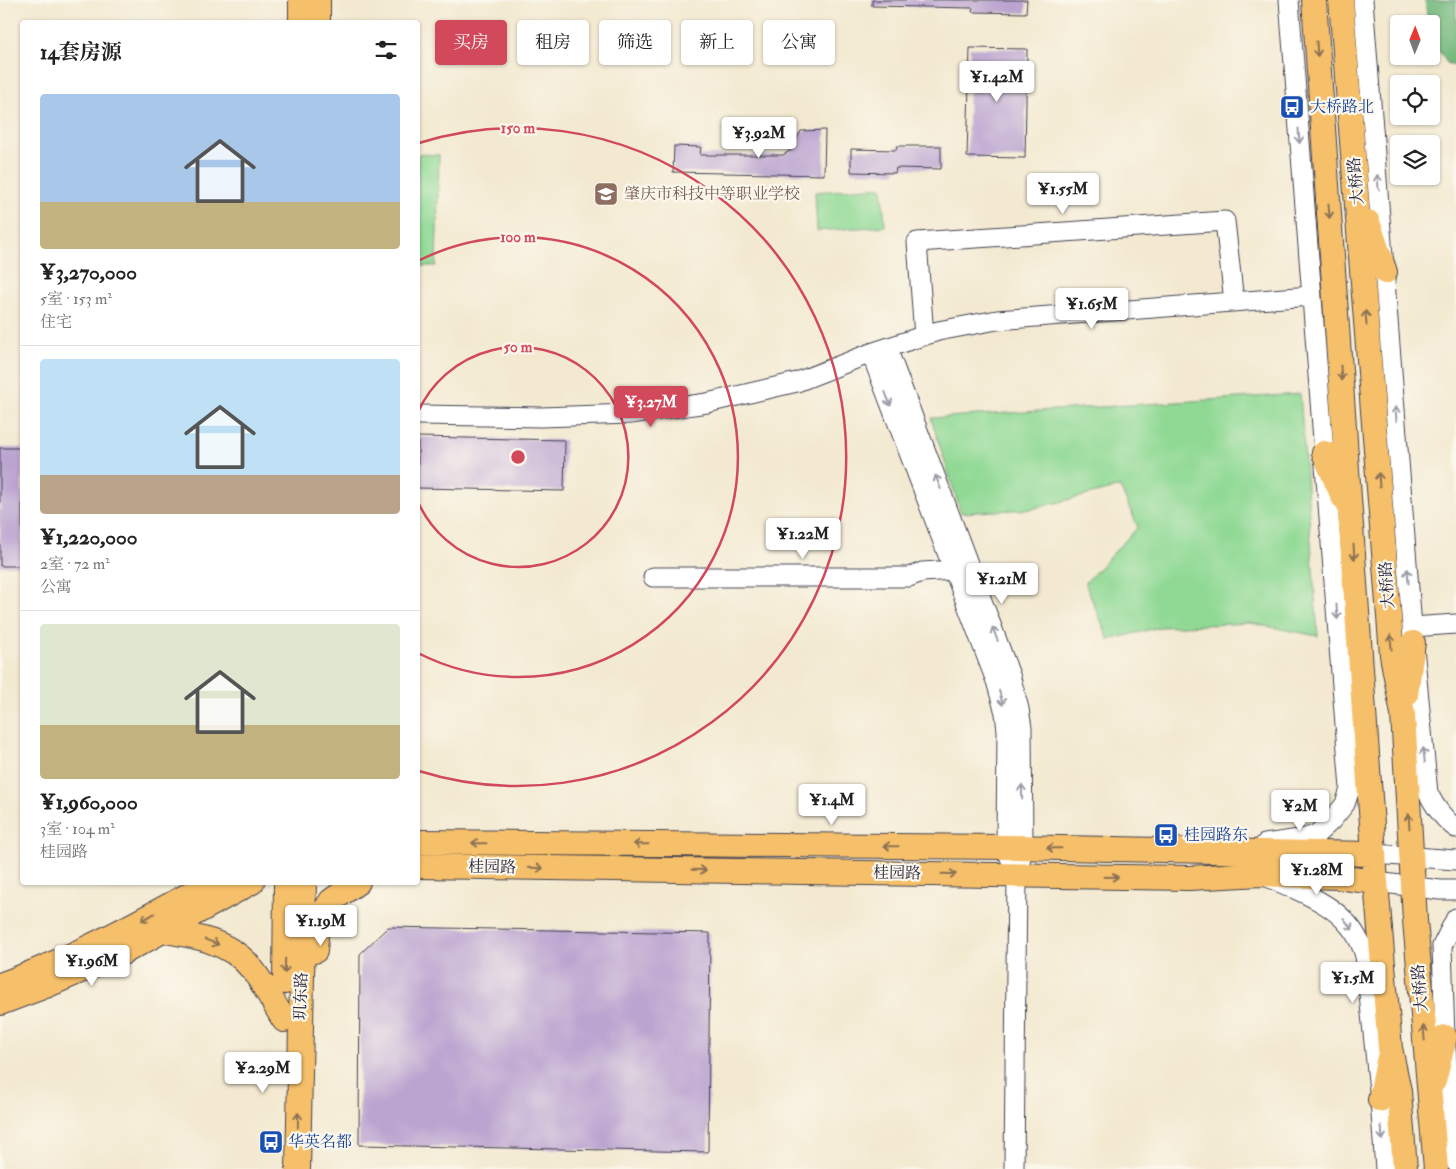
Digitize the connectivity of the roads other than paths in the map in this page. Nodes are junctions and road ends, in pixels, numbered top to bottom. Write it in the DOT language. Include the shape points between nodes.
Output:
graph roads {
  1 [pos="301,0"];
  2 [pos="318,0"];
  3 [pos="1289,0"];
  4 [pos="1341,0"];
  5 [pos="1363,0"];
  6 [pos="1313,7"];
  7 [pos="301,20"];
  8 [pos="318,20"];
  9 [pos="1356,187"];
  10 [pos="1385,272"];
  11 [pos="1311,296"];
  12 [pos="1234,302"];
  13 [pos="924,336"];
  14 [pos="879,350"];
  15 [pos="420,415"];
  16 [pos="1324,453"];
  17 [pos="1351,515"];
  18 [pos="954,570"];
  19 [pos="653,577"];
  20 [pos="1456,624"];
  21 [pos="1413,635"];
  22 [pos="1403,714"];
  23 [pos="1456,828"];
  24 [pos="425,840"];
  25 [pos="1015,848"];
  26 [pos="1225,850"];
  27 [pos="1374,854"];
  28 [pos="1411,856"];
  29 [pos="1456,860"];
  30 [pos="420,866"];
  31 [pos="1261,874"];
  32 [pos="1017,875"];
  33 [pos="1376,882"];
  34 [pos="247,885"];
  35 [pos="286,885"];
  36 [pos="304,885"];
  37 [pos="354,885"];
  38 [pos="1413,887"];
  39 [pos="197,888"];
  40 [pos="1456,890"];
  41 [pos="1456,918"];
  42 [pos="165,931"];
  43 [pos="0,985"];
  44 [pos="0,1003"];
  45 [pos="292,1015"];
  46 [pos="1446,1037"];
  47 [pos="1390,1048"];
  48 [pos="1430,1097"];
  49 [pos="1380,1100"];
  50 [pos="1456,1163"];
  51 [pos="281,1169"];
  52 [pos="298,1169"];
  53 [pos="1014,1169"];
  54 [pos="1385,1169"];
  55 [pos="1405,1169"];
  56 [pos="1436,1169"];
  1 -- 7 [label="main road"];
  2 -- 8 [label="main road"];
  3 -- 11 [label="street, one-way"];
  4 -- 9 [label="main road, 大桥路"];
  10 -- 5 [label="street, one-way"];
  6 -- 17 [label="main road, 大桥路, one-way"];
  9 -- 10 [label="main road"];
  22 -- 9 [label="main road, 大桥路, one-way" via="1392,655"];
  21 -- 10 [label="street, one-way"];
  11 -- 12 [label="street"];
  11 -- 16 [label="street"];
  12 -- 13 [label="street" via="998,320"];
  12 -- 13 [label="street" via="1225,221 917,242"];
  13 -- 14 [label="street"];
  14 -- 15 [label="street" via="797,382 707,403 630,414 541,417"];
  14 -- 18 [label="street, one-way"];
  25 -- 14 [label="street, one-way" via="1022,728 1015,690"];
  16 -- 17 [label="main road"];
  16 -- 26 [label="street, one-way" via="1350,789 1345,804 1317,834"];
  17 -- 27 [label="main road, 大桥路, one-way"];
  18 -- 19 [label="street" via="922,572 909,577"];
  18 -- 25 [label="street, one-way" via="1005,713"];
  20 -- 21 [label="street"];
  21 -- 22 [label="main road"];
  23 -- 21 [label="street, one-way" via="1435,807 1428,793"];
  28 -- 22 [label="main road, 大桥路, one-way"];
  25 -- 24 [label="main road, 桂园路, one-way"];
  26 -- 25 [label="main road, 桂园路, one-way"];
  25 -- 32 [label="street"];
  26 -- 27 [label="main road, 桂园路"];
  27 -- 28 [label="street"];
  27 -- 33 [label="main road, 大桥路"];
  28 -- 29 [label="street"];
  28 -- 38 [label="main road, 大桥路"];
  30 -- 32 [label="main road, 桂园路, one-way"];
  32 -- 31 [label="main road, 桂园路, one-way" via="1189,878"];
  31 -- 33 [label="main road, 桂园路"];
  31 -- 49 [label="street, one-way" via="1322,902 1344,918 1361,942 1366,956"];
  32 -- 53 [label="street"];
  33 -- 38 [label="street"];
  33 -- 47 [label="main road, 大桥路"];
  34 -- 42 [label="main road"];
  35 -- 45 [label="main road, 玑东路, one-way"];
  36 -- 45 [label="main road, 玑东路"];
  37 -- 45 [label="main road" via="331,901 317,923 311,976"];
  38 -- 40 [label="street"];
  48 -- 38 [label="main road, 大桥路, one-way"];
  39 -- 43 [label="main road, one-way" via="116,935"];
  41 -- 46 [label="street" via="1442,946"];
  42 -- 44 [label="main road" via="122,953"];
  42 -- 45 [label="main road, one-way" via="214,941 233,952 251,967"];
  45 -- 51 [label="main road, 玑东路"];
  52 -- 45 [label="main road, 玑东路, one-way"];
  46 -- 48 [label="main road"];
  46 -- 50 [label="street"];
  47 -- 49 [label="main road"];
  47 -- 55 [label="main road, 大桥路" via="1399,1090"];
  48 -- 56 [label="main road, 大桥路"];
  49 -- 54 [label="street, one-way"];
}
